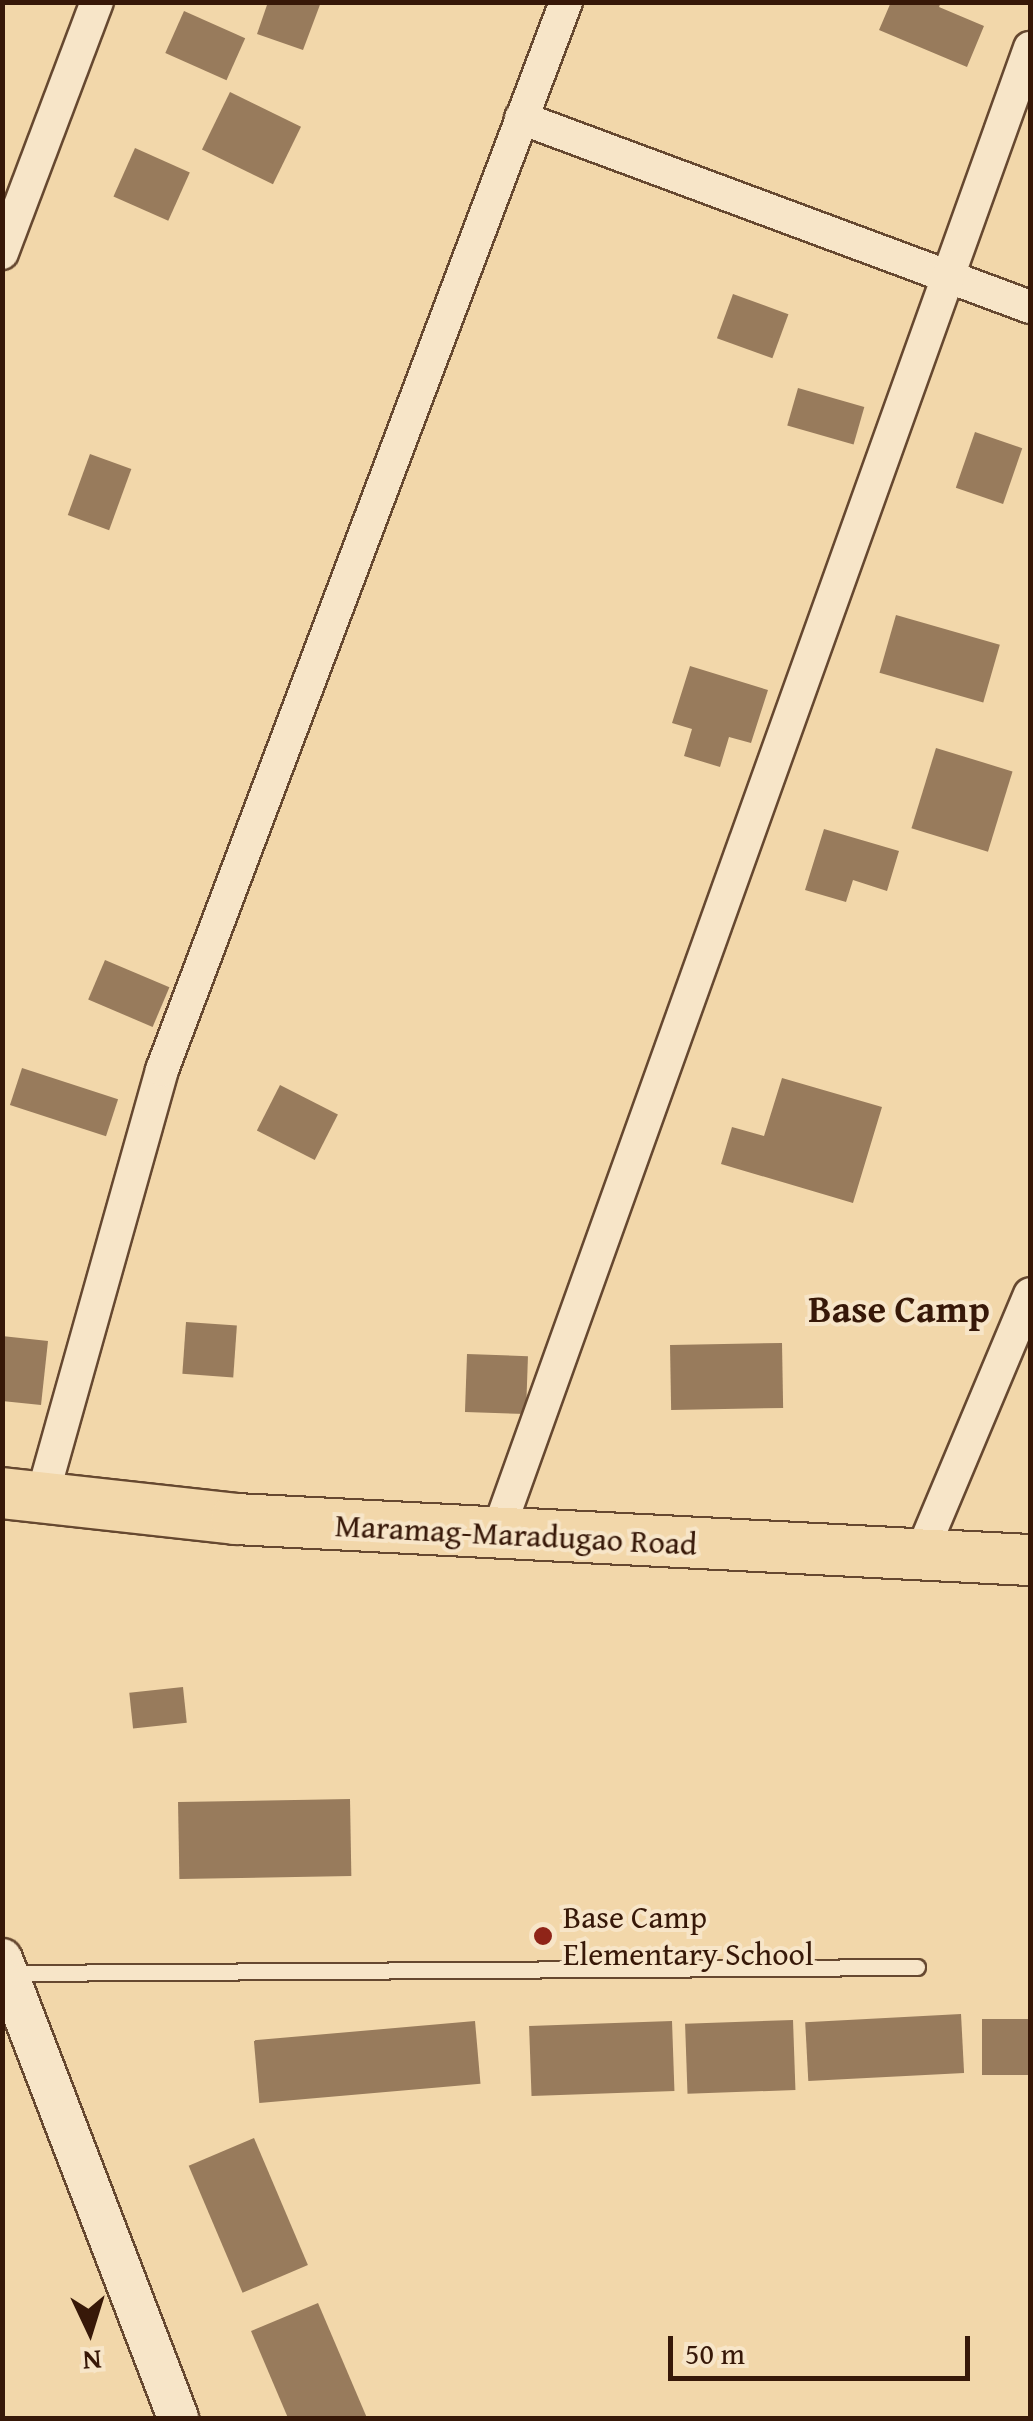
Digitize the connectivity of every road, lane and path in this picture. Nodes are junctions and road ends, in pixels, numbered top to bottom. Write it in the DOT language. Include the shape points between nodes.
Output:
graph roads {
  1 [pos="97,2"];
  2 [pos="566,2"];
  3 [pos="1030,48"];
  4 [pos="521,118"];
  5 [pos="2,252"];
  6 [pos="945,276"];
  7 [pos="1030,307"];
  8 [pos="1030,1294"];
  9 [pos="22,1495"];
  10 [pos="498,1534"];
  11 [pos="920,1556"];
  12 [pos="1030,1560"];
  13 [pos="5,1966"];
  14 [pos="917,1967"];
  15 [pos="178,2418"];
  1 -- 5 [label="street"];
  2 -- 4 [label="street"];
  3 -- 6 [label="street"];
  4 -- 6 [label="street"];
  4 -- 9 [label="street" via="162,1070"];
  6 -- 7 [label="street"];
  6 -- 10 [label="street"];
  8 -- 11 [label="street"];
  9 -- 10 [label="main road, Maramag-Maradugao Road" via="236,1519"];
  10 -- 11 [label="main road, Maramag-Maradugao Road"];
  11 -- 12 [label="main road, Maramag-Maradugao Road"];
  13 -- 14 [label="lane"];
  13 -- 15 [label="street"];
}
